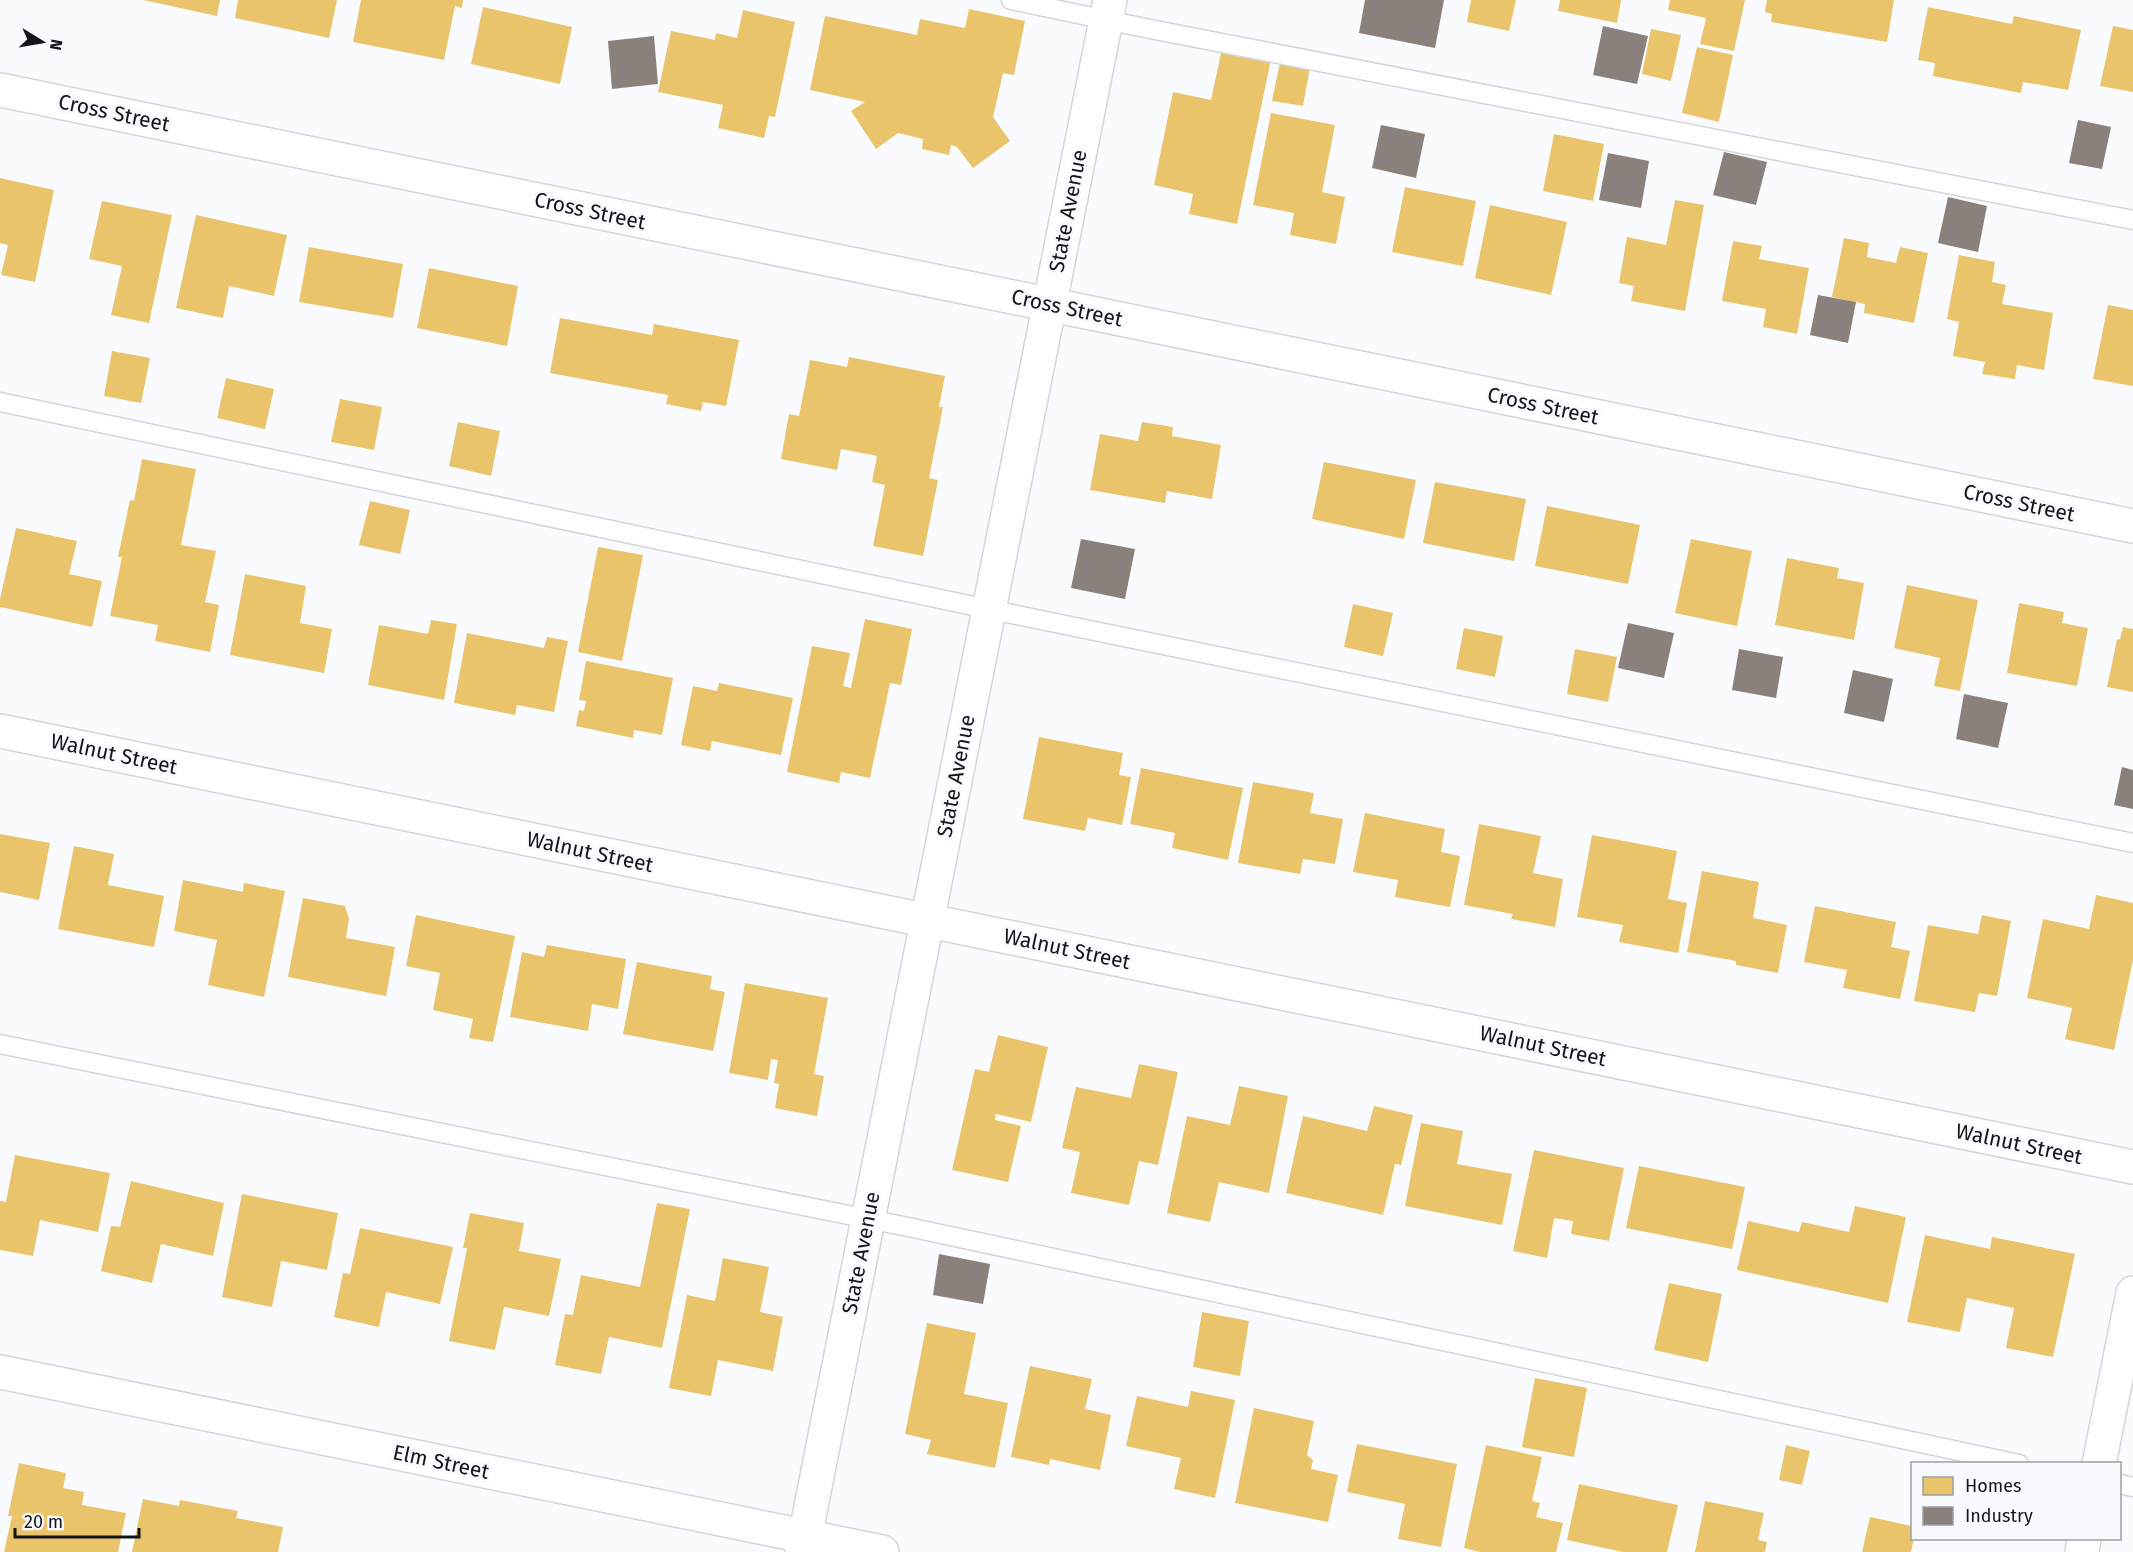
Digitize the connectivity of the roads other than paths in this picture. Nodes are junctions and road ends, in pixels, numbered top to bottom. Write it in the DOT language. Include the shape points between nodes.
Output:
graph roads {
  1 [pos="1011,0"];
  2 [pos="1108,10"];
  3 [pos="0,90"];
  4 [pos="2133,220"];
  5 [pos="1050,305"];
  6 [pos="0,402"];
  7 [pos="2133,526"];
  8 [pos="989,609"];
  9 [pos="0,731"];
  10 [pos="2133,843"];
  11 [pos="927,920"];
  12 [pos="0,1044"];
  13 [pos="2133,1167"];
  14 [pos="868,1219"];
  15 [pos="2133,1293"];
  16 [pos="0,1372"];
  17 [pos="2010,1462"];
  18 [pos="2099,1462"];
  19 [pos="803,1544"];
  20 [pos="882,1552"];
  1 -- 2 [label="lane"];
  2 -- 4 [label="lane"];
  2 -- 5 [label="street, State Avenue"];
  3 -- 5 [label="street, Cross Street"];
  5 -- 7 [label="street, Cross Street"];
  5 -- 8 [label="street, State Avenue"];
  6 -- 8 [label="lane"];
  8 -- 10 [label="lane"];
  8 -- 11 [label="street, State Avenue"];
  9 -- 11 [label="street, Walnut Street"];
  11 -- 13 [label="street, Walnut Street"];
  11 -- 14 [label="street, State Avenue"];
  12 -- 14 [label="lane"];
  14 -- 17 [label="lane"];
  14 -- 19 [label="street, State Avenue"];
  15 -- 18 [label="street"];
  16 -- 19 [label="street, Elm Street"];
  19 -- 20 [label="street, Elm Street"];
}
